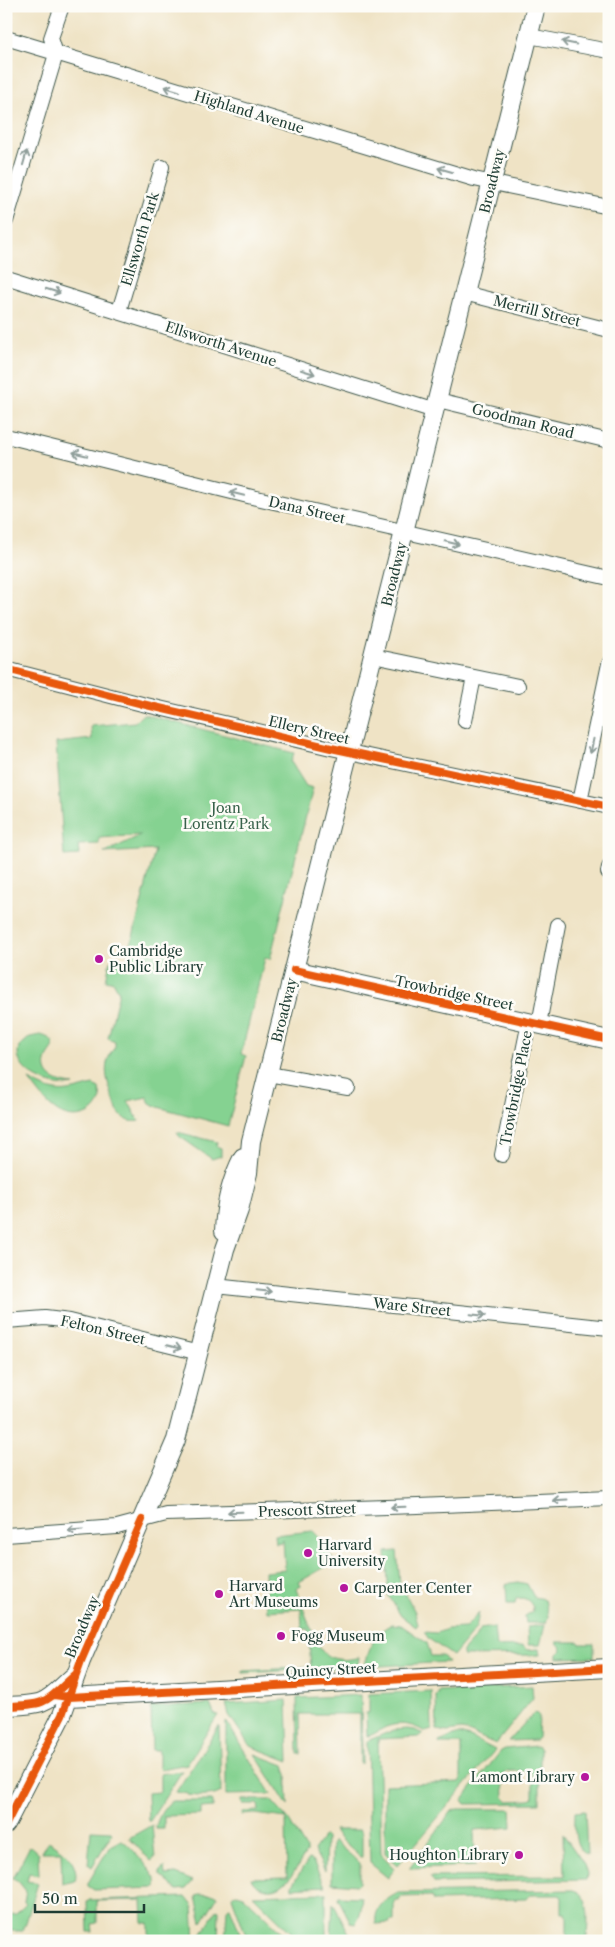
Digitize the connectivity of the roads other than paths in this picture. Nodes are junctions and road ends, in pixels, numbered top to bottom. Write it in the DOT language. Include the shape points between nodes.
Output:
graph roads {
  1 [pos="62,6"];
  2 [pos="536,6"];
  3 [pos="529,36"];
  4 [pos="6,38"];
  5 [pos="609,51"];
  6 [pos="56,54"];
  7 [pos="162,167"];
  8 [pos="492,183"];
  9 [pos="609,207"];
  10 [pos="6,221"];
  11 [pos="6,277"];
  12 [pos="464,293"];
  13 [pos="119,312"];
  14 [pos="609,330"];
  15 [pos="436,405"];
  16 [pos="6,436"];
  17 [pos="609,441"];
  18 [pos="404,532"];
  19 [pos="608,574"];
  20 [pos="373,656"];
  21 [pos="609,664"];
  22 [pos="6,669"];
  23 [pos="474,677"];
  24 [pos="518,686"];
  25 [pos="466,722"];
  26 [pos="349,752"];
  27 [pos="580,801"];
  28 [pos="609,807"];
  29 [pos="558,924"];
  30 [pos="294,970"];
  31 [pos="534,1023"];
  32 [pos="609,1040"];
  33 [pos="268,1074"];
  34 [pos="348,1088"];
  35 [pos="502,1155"];
  36 [pos="215,1286"];
  37 [pos="6,1321"];
  38 [pos="609,1328"];
  39 [pos="199,1353"];
  40 [pos="609,1498"];
  41 [pos="142,1520"];
  42 [pos="6,1535"];
  43 [pos="609,1668"];
  44 [pos="76,1674"];
  45 [pos="69,1697"];
  46 [pos="6,1706"];
  47 [pos="6,1824"];
  1 -- 6 [label="street" via="51,38"];
  2 -- 3 [label="main road, Broadway"];
  5 -- 3 [label="street, one-way"];
  3 -- 8 [label="main road, Broadway"];
  4 -- 6 [label="street, Highland Avenue"];
  8 -- 6 [label="street, Highland Avenue, one-way"];
  10 -- 6 [label="street, one-way"];
  7 -- 13 [label="street, Ellsworth Park"];
  8 -- 9 [label="street, Highland Avenue"];
  8 -- 12 [label="main road, Broadway"];
  11 -- 13 [label="street, Ellsworth Avenue, one-way"];
  12 -- 14 [label="street, Merrill Street"];
  12 -- 15 [label="main road, Broadway"];
  13 -- 15 [label="street, Ellsworth Avenue, one-way"];
  15 -- 17 [label="street, Goodman Road"];
  15 -- 18 [label="main road, Broadway"];
  18 -- 16 [label="street, Dana Street, one-way"];
  18 -- 19 [label="street, Dana Street, one-way"];
  18 -- 20 [label="main road, Broadway"];
  20 -- 23 [label="street"];
  20 -- 26 [label="main road, Broadway"];
  21 -- 27 [label="street, one-way"];
  22 -- 26 [label="street, Ellery Street"];
  23 -- 24 [label="street"];
  23 -- 25 [label="street"];
  26 -- 27 [label="street, Ellery Street"];
  26 -- 30 [label="main road, Broadway"];
  27 -- 28 [label="street, Ellery Street"];
  29 -- 31 [label="street, Trowbridge Place"];
  30 -- 31 [label="main road, Trowbridge Street"];
  30 -- 33 [label="main road, Broadway"];
  31 -- 32 [label="main road, Trowbridge Street"];
  31 -- 35 [label="street, Trowbridge Place"];
  33 -- 34 [label="street"];
  33 -- 36 [label="main road, Broadway" via="251,1141 230,1192 225,1218 225,1249"];
  36 -- 38 [label="street, Ware Street, one-way"];
  36 -- 39 [label="main road, Broadway"];
  37 -- 39 [label="street, Felton Street, one-way" via="70,1320"];
  39 -- 41 [label="main road, Broadway" via="176,1440"];
  40 -- 41 [label="street, Prescott Street, one-way" via="166,1514"];
  41 -- 42 [label="street, Prescott Street, one-way" via="117,1527"];
  41 -- 44 [label="main road, Broadway"];
  43 -- 45 [label="main road, Quincy Street"];
  44 -- 45 [label="main road, Broadway"];
  44 -- 46 [label="main road" via="43,1703"];
  45 -- 47 [label="main road, Broadway"];
}
